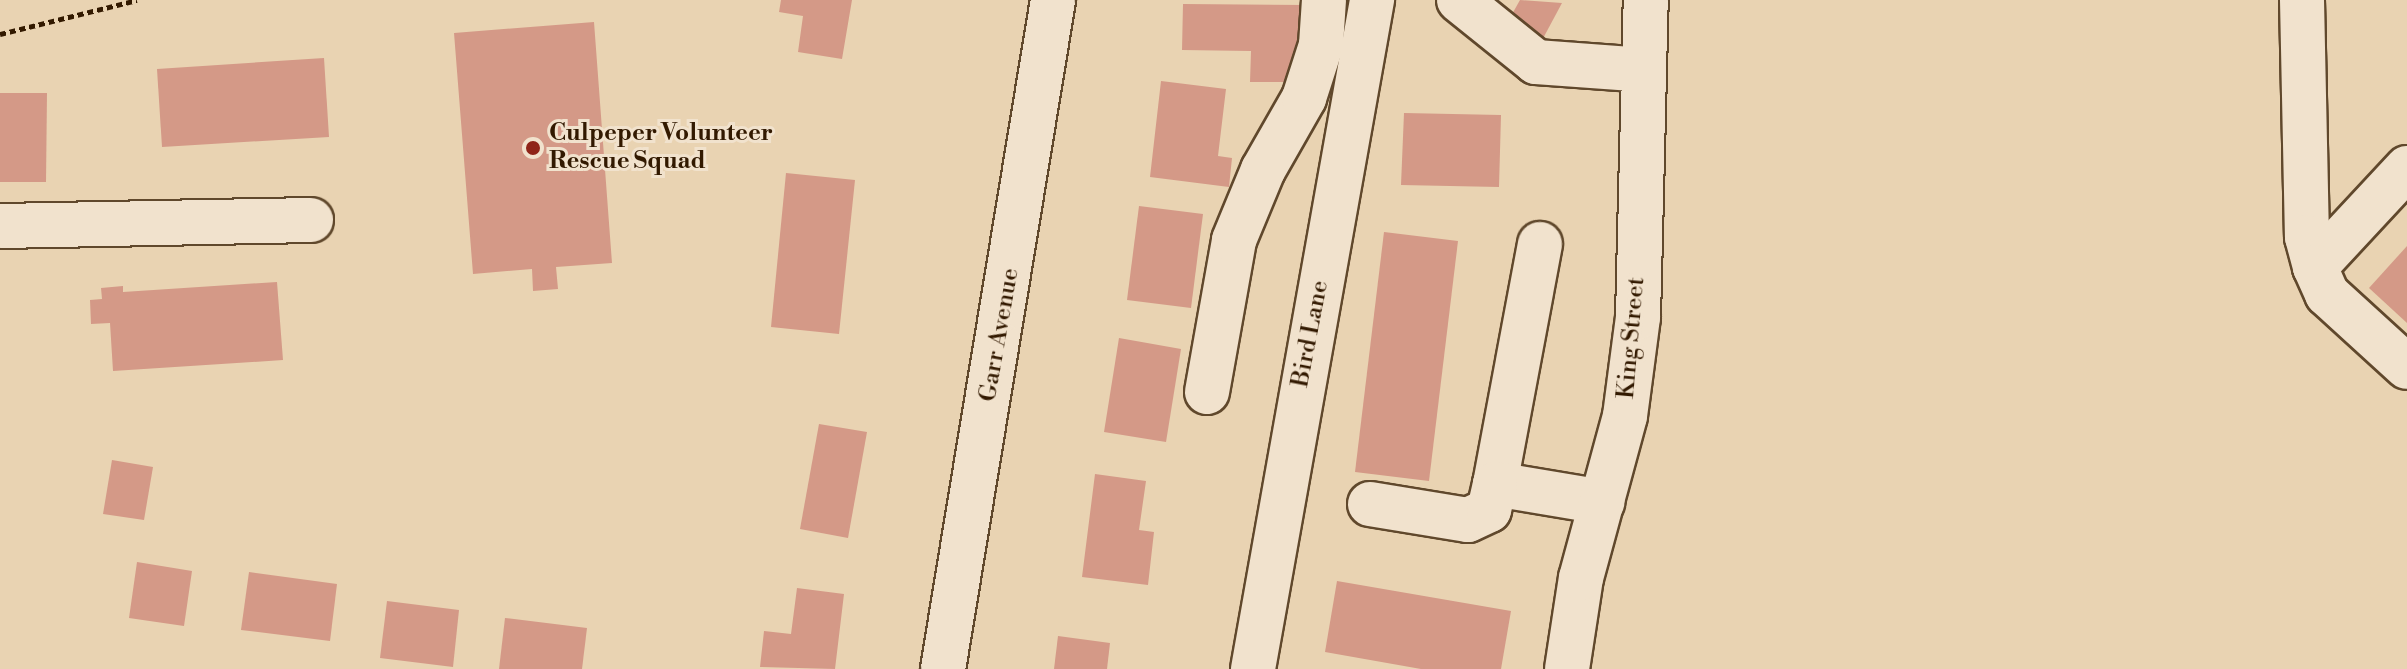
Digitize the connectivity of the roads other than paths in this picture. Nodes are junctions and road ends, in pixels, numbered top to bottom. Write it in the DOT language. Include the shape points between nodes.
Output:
graph roads {
  1 [pos="1053,0"];
  2 [pos="1324,0"];
  3 [pos="1372,0"];
  4 [pos="1459,0"];
  5 [pos="1646,0"];
  6 [pos="2302,0"];
  7 [pos="1644,70"];
  8 [pos="2407,168"];
  9 [pos="311,220"];
  10 [pos="0,226"];
  11 [pos="1540,244"];
  12 [pos="2315,267"];
  13 [pos="2407,367"];
  14 [pos="1207,392"];
  15 [pos="1495,484"];
  16 [pos="1602,502"];
  17 [pos="1370,504"];
  18 [pos="943,669"];
  19 [pos="1253,669"];
  20 [pos="1567,669"];
  1 -- 18 [label="street, Garr Avenue"];
  2 -- 14 [label="street" via="1321,45 1304,98 1263,170 1234,240"];
  3 -- 19 [label="street, Bird Lane"];
  4 -- 7 [label="street" via="1536,62"];
  5 -- 7 [label="street, King Street"];
  6 -- 12 [label="street" via="2307,237"];
  7 -- 16 [label="street, King Street" via="1638,317 1625,416"];
  8 -- 12 [label="street"];
  9 -- 10 [label="street"];
  11 -- 15 [label="street"];
  12 -- 13 [label="street" via="2327,294"];
  15 -- 16 [label="street"];
  15 -- 17 [label="street" via="1489,510 1468,520"];
  16 -- 20 [label="street, King Street"];
}
